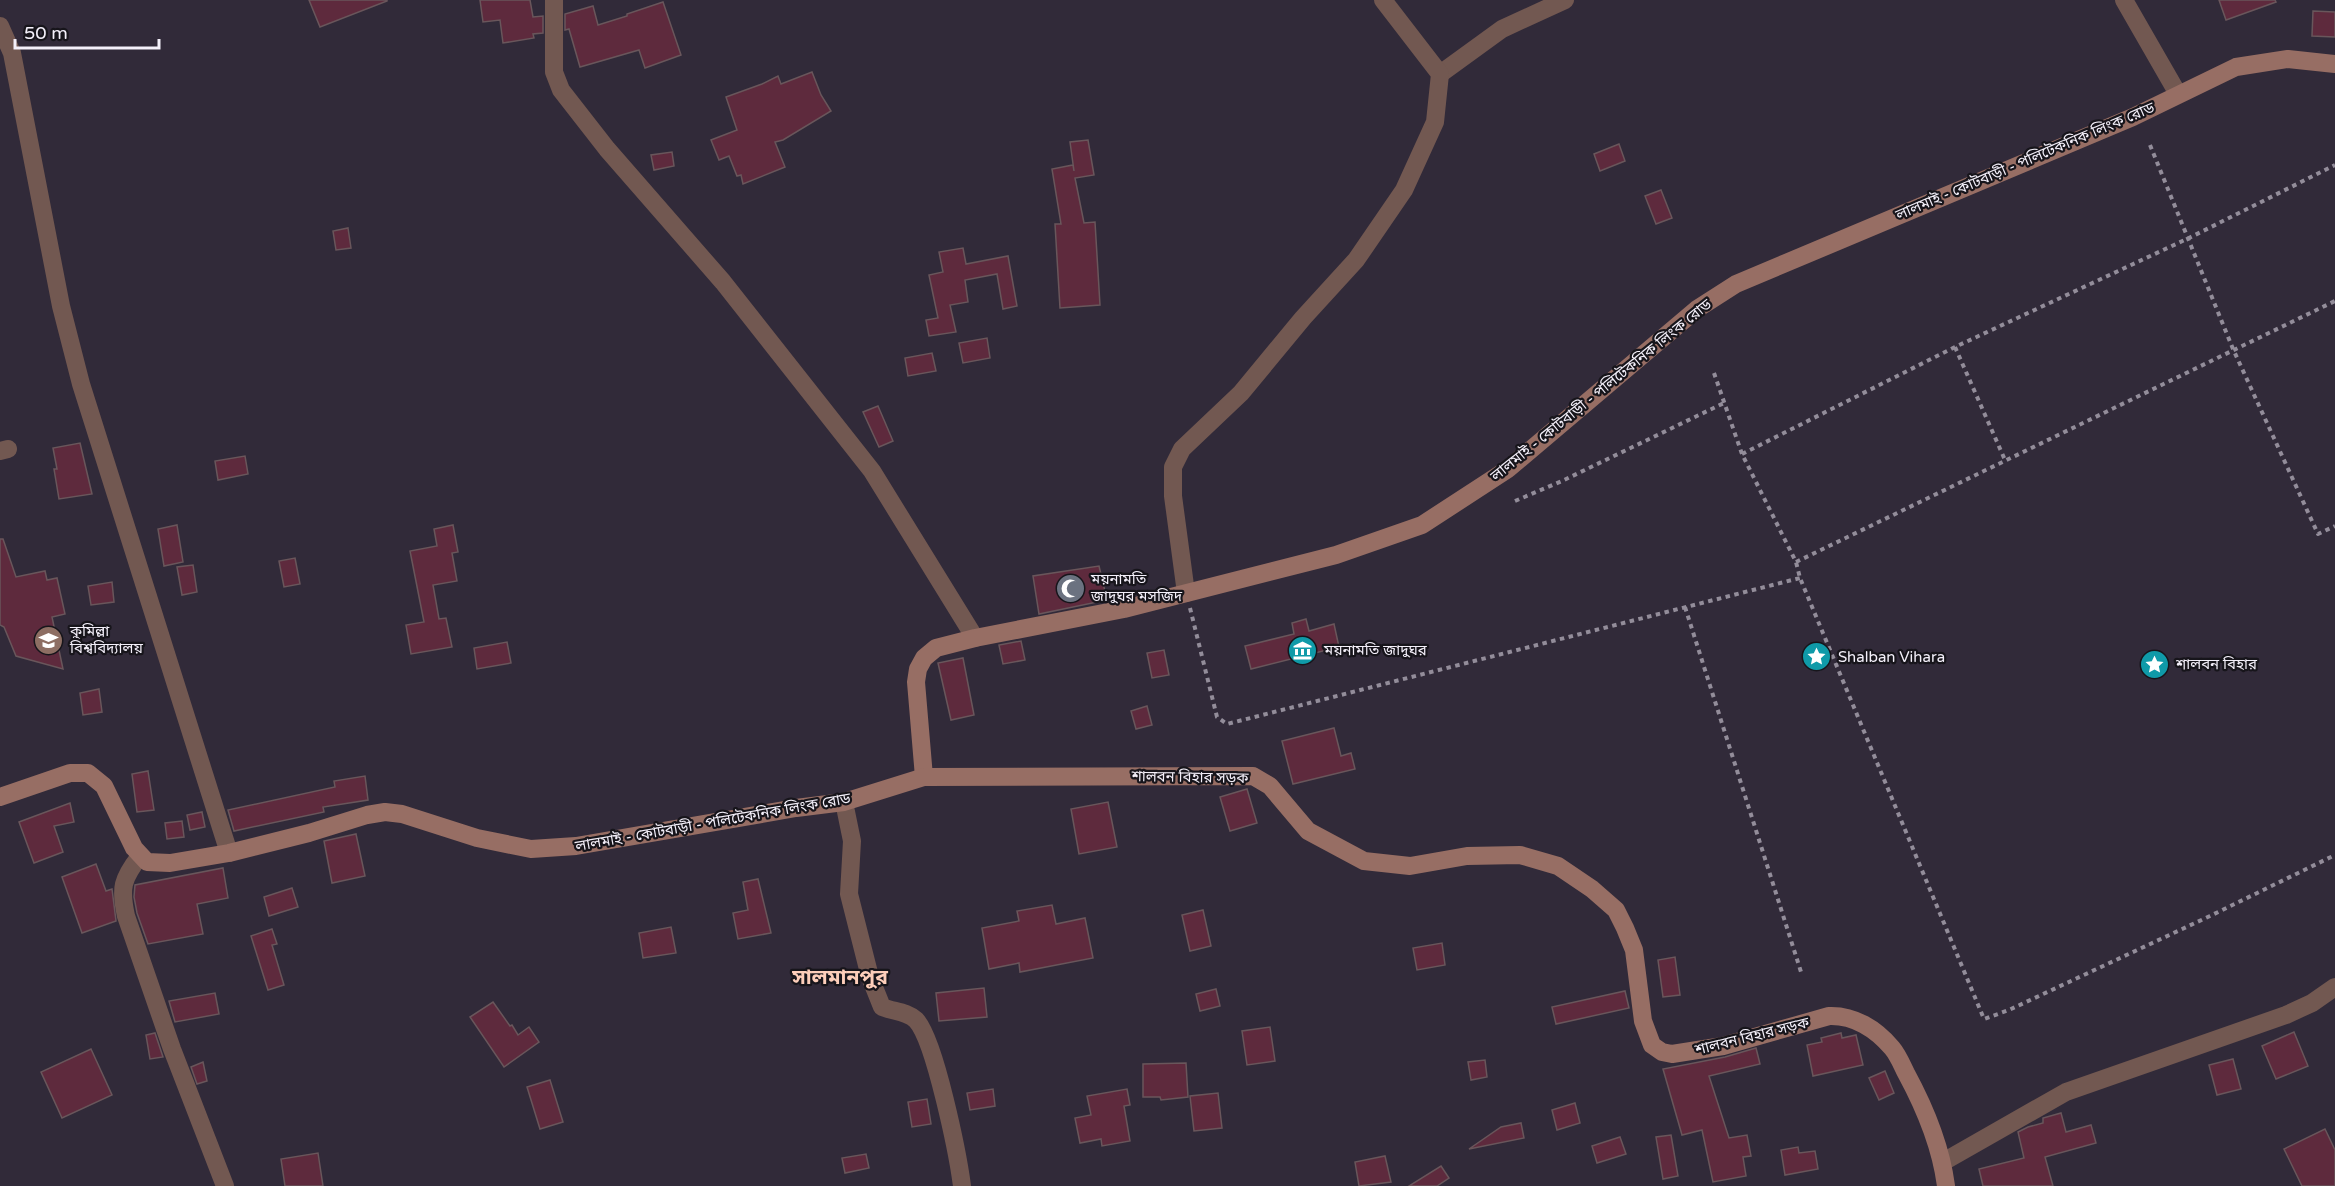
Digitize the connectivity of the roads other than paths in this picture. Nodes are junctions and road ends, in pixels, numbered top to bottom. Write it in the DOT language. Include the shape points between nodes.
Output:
graph roads {
  1 [pos="554,0"];
  2 [pos="1383,0"];
  3 [pos="1565,0"];
  4 [pos="2124,0"];
  5 [pos="0,26"];
  6 [pos="2335,64"];
  7 [pos="1440,74"];
  8 [pos="2178,94"];
  9 [pos="1186,593"];
  10 [pos="975,638"];
  11 [pos="924,777"];
  12 [pos="0,797"];
  13 [pos="844,802"];
  14 [pos="229,853"];
  15 [pos="140,856"];
  16 [pos="2335,987"];
  17 [pos="1943,1162"];
  18 [pos="225,1186"];
  19 [pos="962,1186"];
  20 [pos="1946,1186"];
  1 -- 10 [label="street" via="553,63 561,90 723,282 872,471"];
  2 -- 7 [label="street"];
  3 -- 7 [label="street" via="1502,29"];
  4 -- 8 [label="street"];
  5 -- 14 [label="street" via="12,53 61,306 81,384"];
  6 -- 8 [label="main road, লালমাই - কোটবাড়ী - পলিটেকনিক লিংক রোড" via="2288,59 2236,67"];
  7 -- 9 [label="street" via="1435,122 1404,190 1356,260 1241,393 1182,449 1173,467"];
  8 -- 9 [label="main road, লালমাই - কোটবাড়ী - পলিটেকনিক লিংক রোড" via="2133,117 1736,284 1698,309 1508,469 1422,525 1336,555"];
  9 -- 10 [label="main road, লালমাই - কোটবাড়ী - পলিটেকনিক লিংক রোড"];
  10 -- 11 [label="main road, লালমাই - কোটবাড়ী - পলিটেকনিক লিংক রোড" via="936,648 918,669"];
  11 -- 13 [label="main road, লালমাই - কোটবাড়ী - পলিটেকনিক লিংক রোড"];
  11 -- 17 [label="main road, শালবন বিহার সড়ক" via="1253,776 1270,786 1308,831 1364,861 1410,866 1467,856 1520,855 1558,867 1616,910 1634,950 1643,1021 1652,1045 1672,1054 1723,1046 1829,1016 1854,1019 1873,1029 1893,1049 1918,1095"];
  12 -- 15 [label="main road" via="70,772 88,773 104,786"];
  13 -- 14 [label="main road, লালমাই - কোটবাড়ী - পলিটেকনিক লিংক রোড" via="576,846 531,849 386,812"];
  13 -- 19 [label="street" via="852,841 849,894 870,977 882,1006 908,1013 918,1023 932,1057 958,1151"];
  14 -- 15 [label="main road, লালমাই - কোটবাড়ী - পলিটেকনিক লিংক রোড" via="170,863 147,862"];
  15 -- 18 [label="street" via="127,872 123,886 126,916"];
  16 -- 17 [label="street" via="2286,1015 2066,1092"];
  17 -- 20 [label="main road, শালবন বিহার সড়ক"];
}
